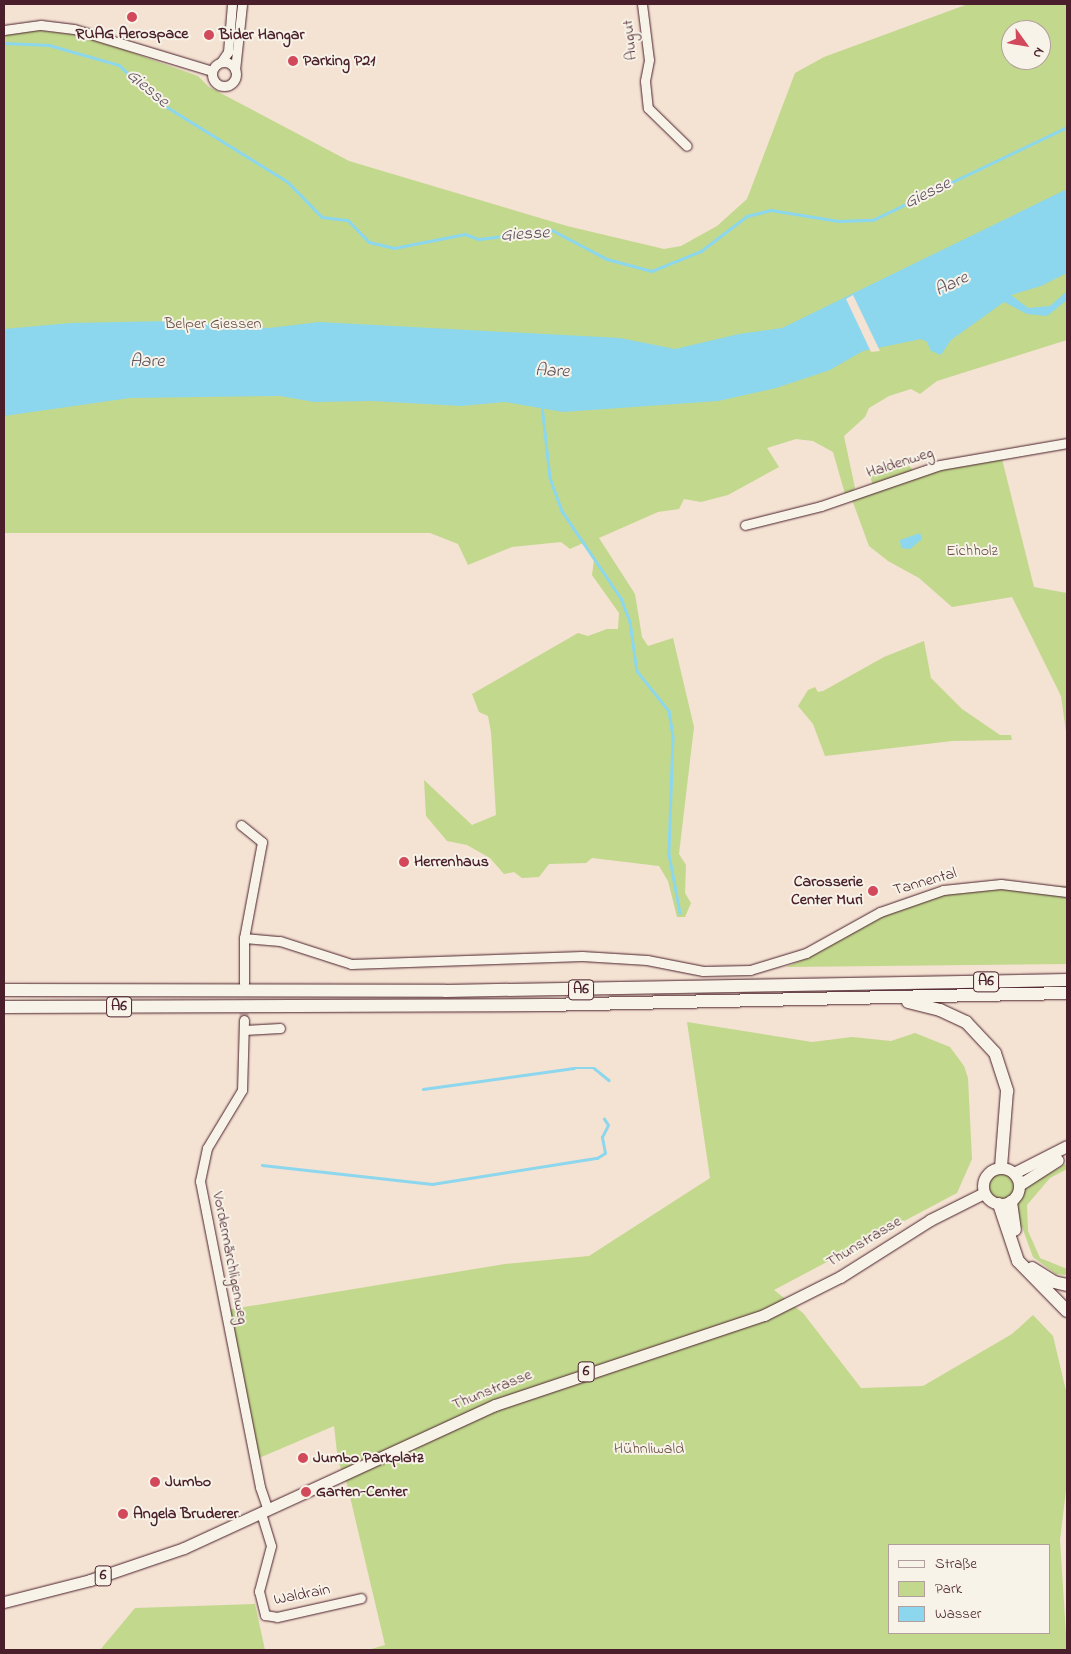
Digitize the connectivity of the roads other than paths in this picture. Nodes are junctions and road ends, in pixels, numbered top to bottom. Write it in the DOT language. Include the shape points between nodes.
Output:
graph roads {
  1 [pos="232,4"];
  2 [pos="242,4"];
  3 [pos="642,4"];
  4 [pos="4,30"];
  5 [pos="221,62"];
  6 [pos="235,70"];
  7 [pos="212,71"];
  8 [pos="688,146"];
  9 [pos="1067,443"];
  10 [pos="745,525"];
  11 [pos="241,825"];
  12 [pos="1067,892"];
  13 [pos="244,938"];
  14 [pos="1067,980"];
  15 [pos="244,983"];
  16 [pos="4,990"];
  17 [pos="1067,993"];
  18 [pos="893,998"];
  19 [pos="4,1007"];
  20 [pos="244,1020"];
  21 [pos="280,1028"];
  22 [pos="244,1030"];
  23 [pos="1067,1146"];
  24 [pos="1067,1155"];
  25 [pos="1000,1168"];
  26 [pos="1014,1173"];
  27 [pos="1019,1185"];
  28 [pos="984,1193"];
  29 [pos="1005,1203"];
  30 [pos="1067,1285"];
  31 [pos="1067,1311"];
  32 [pos="264,1511"];
  33 [pos="361,1598"];
  34 [pos="4,1602"];
  1 -- 5 [label="street" via="228,52"];
  2 -- 6 [label="street"];
  3 -- 8 [label="street, Augut" via="649,60 645,81 648,108"];
  4 -- 7 [label="street" via="41,26 74,29"];
  5 -- 6 [label="street" via="230,64"];
  5 -- 7 [label="street"];
  6 -- 7 [label="street" via="234,81 222,86 213,80"];
  9 -- 10 [label="street, Haldenweg" via="940,465 821,506"];
  11 -- 13 [label="street" via="262,842"];
  12 -- 13 [label="street, Tannental" via="1001,884 962,886 880,912 819,947 756,970 704,971 647,960 599,956 351,964 287,942"];
  13 -- 15 [label="street"];
  14 -- 16 [label="highway, A6" via="475,991"];
  17 -- 18 [label="highway, A6"];
  18 -- 19 [label="highway, A6" via="416,1006"];
  18 -- 25 [label="highway" via="954,1015 976,1030 995,1053 1007,1091"];
  20 -- 22 [label="street, Vordermärchligenweg"];
  21 -- 22 [label="street"];
  22 -- 32 [label="street, Vordermärchligenweg" via="242,1090 207,1148 200,1181"];
  23 -- 26 [label="main road"];
  24 -- 27 [label="main road"];
  25 -- 26 [label="main road"];
  25 -- 28 [label="main road" via="986,1176"];
  26 -- 27 [label="main road"];
  27 -- 29 [label="main road" via="1017,1194"];
  28 -- 29 [label="main road" via="990,1201"];
  28 -- 32 [label="main road, Thunstrasse / 6" via="930,1220 832,1281 764,1315 513,1398"];
  29 -- 30 [label="highway" via="1024,1257 1042,1276"];
  29 -- 31 [label="highway" via="1018,1261"];
  32 -- 33 [label="street, Waldrain" via="270,1546 259,1591 266,1615 278,1617"];
  32 -- 34 [label="main road, Thunstrasse / 6" via="147,1561 77,1584"];
}
